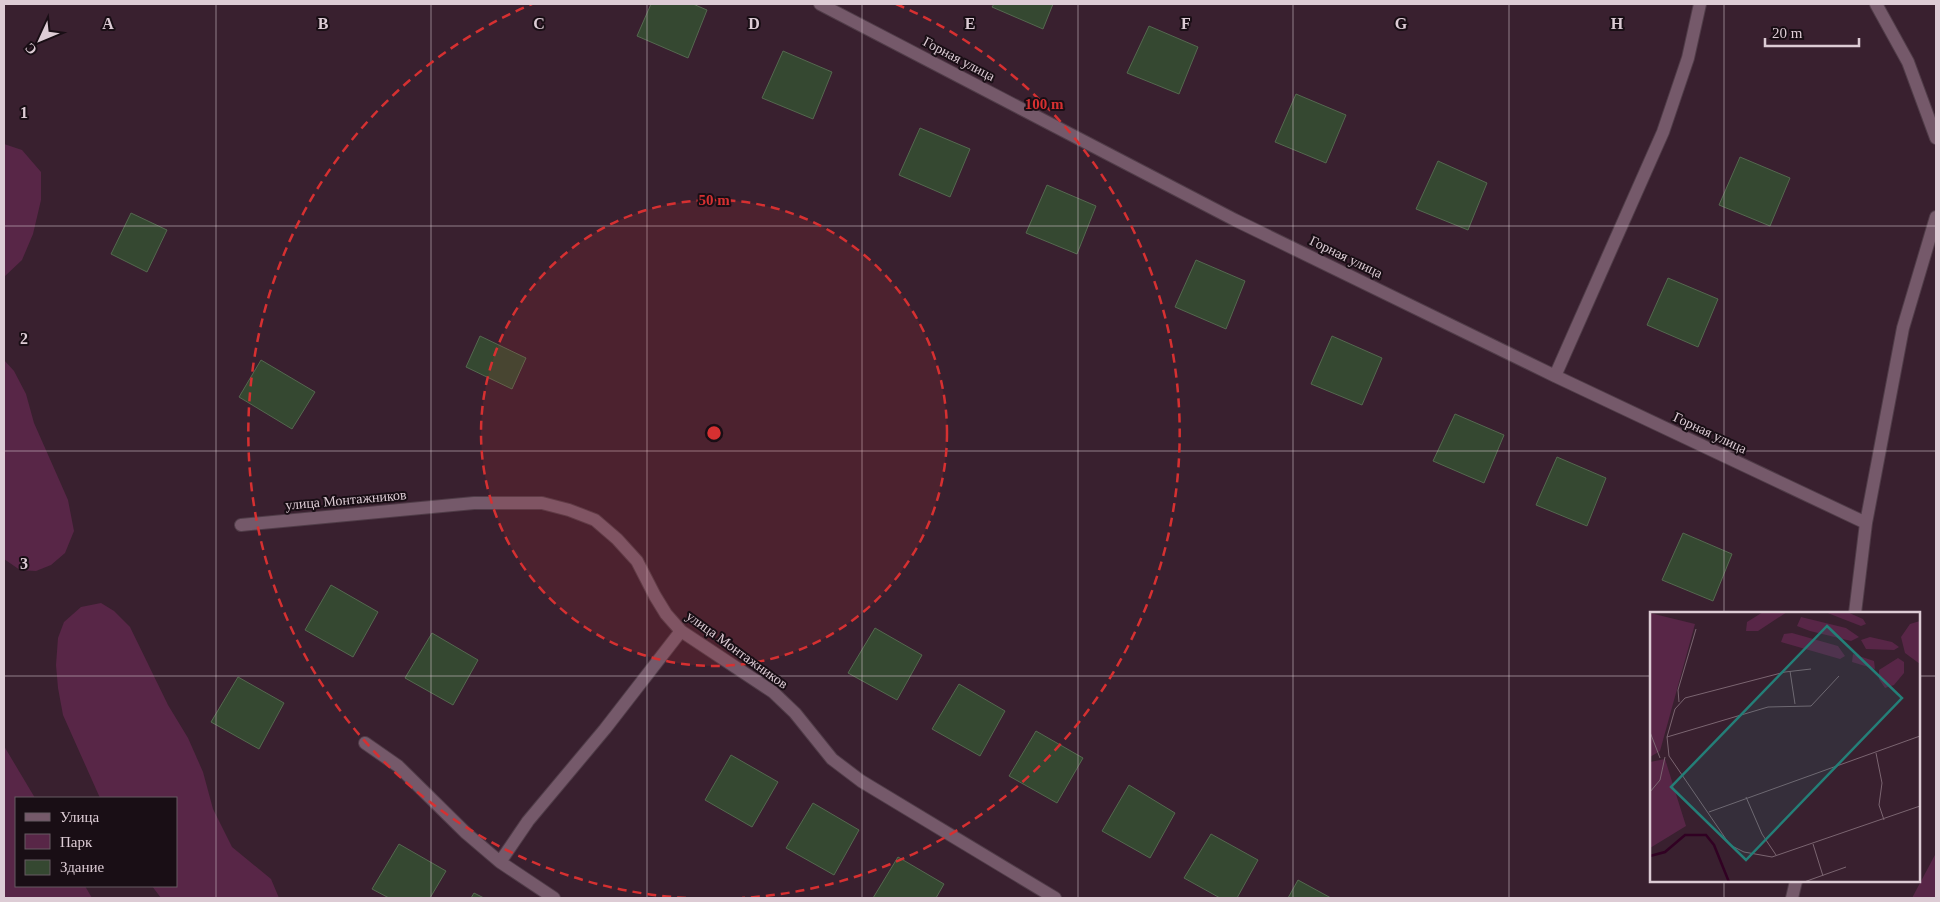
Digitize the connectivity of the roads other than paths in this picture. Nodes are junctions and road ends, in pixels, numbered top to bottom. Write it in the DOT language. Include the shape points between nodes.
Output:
graph roads {
  1 [pos="820,4"];
  2 [pos="1700,4"];
  3 [pos="1876,4"];
  4 [pos="1936,138"];
  5 [pos="1936,218"];
  6 [pos="1555,376"];
  7 [pos="1866,523"];
  8 [pos="241,525"];
  9 [pos="1855,612"];
  10 [pos="681,631"];
  11 [pos="365,742"];
  12 [pos="500,862"];
  13 [pos="1796,882"];
  14 [pos="554,898"];
  15 [pos="1055,898"];
  16 [pos="1792,898"];
  1 -- 6 [label="street, Горная улица" via="1235,220"];
  2 -- 6 [label="street" via="1688,58 1663,132"];
  3 -- 4 [label="street" via="1908,62"];
  5 -- 7 [label="street" via="1903,328"];
  6 -- 7 [label="street, Горная улица"];
  7 -- 9 [label="street"];
  8 -- 10 [label="street, улица Монтажников" via="474,502 542,503 595,520 617,539 637,561 666,614"];
  10 -- 12 [label="street" via="528,821"];
  10 -- 15 [label="street, улица Монтажников" via="773,692 832,758 861,781"];
  11 -- 12 [label="street" via="398,766"];
  12 -- 14 [label="street"];
  13 -- 16 [label="street"];
}
